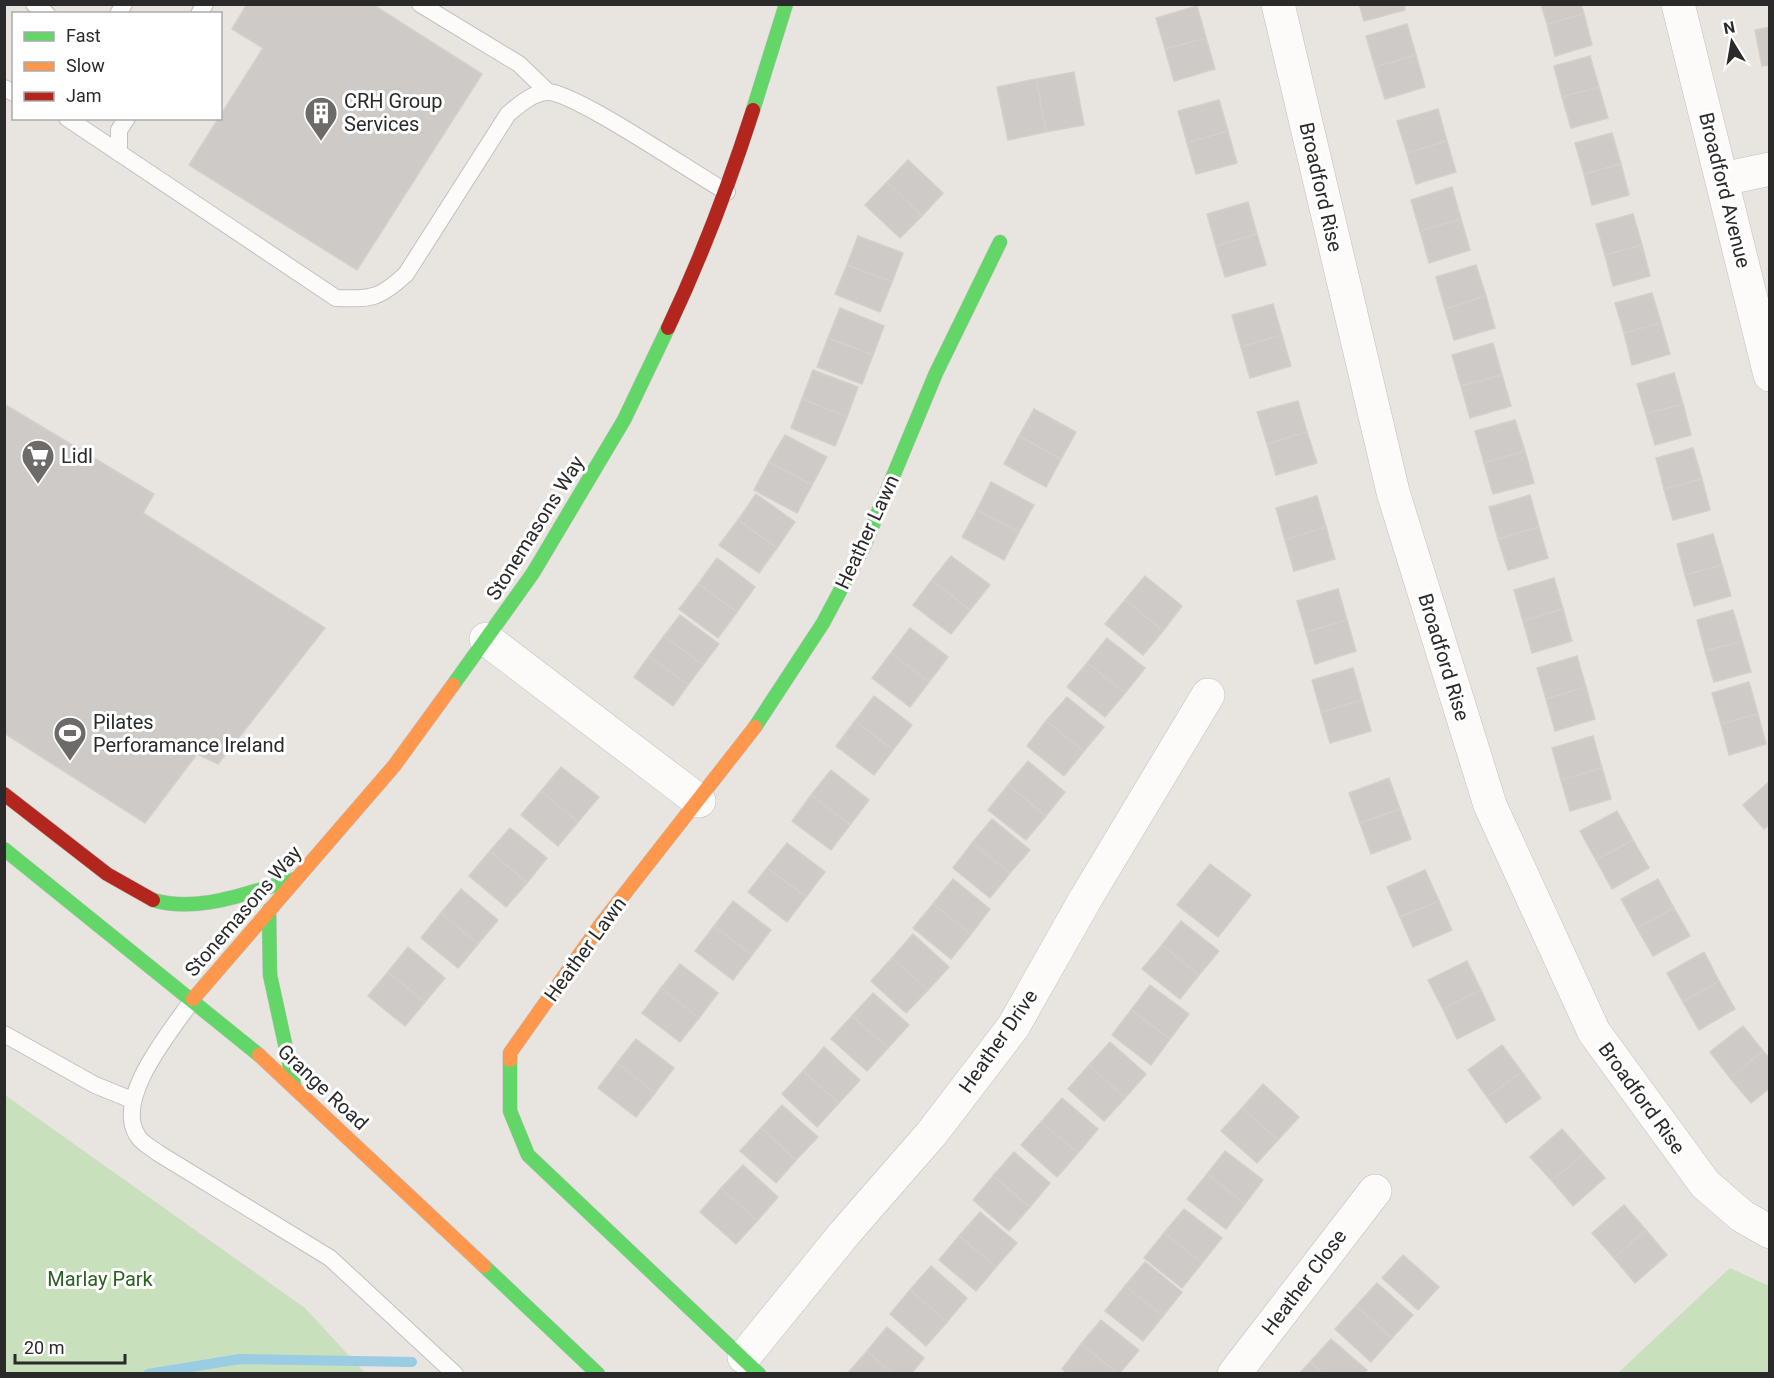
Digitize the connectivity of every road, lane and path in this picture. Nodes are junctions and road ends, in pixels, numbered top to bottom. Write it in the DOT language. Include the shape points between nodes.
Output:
graph roads {
  1 [pos="420,4"];
  2 [pos="786,4"];
  3 [pos="1278,4"];
  4 [pos="1678,4"];
  5 [pos="548,92"];
  6 [pos="70,120"];
  7 [pos="126,120"];
  8 [pos="119,153"];
  9 [pos="1770,169"];
  10 [pos="1723,179"];
  11 [pos="727,192"];
  12 [pos="999,242"];
  13 [pos="1770,375"];
  14 [pos="486,639"];
  15 [pos="1208,695"];
  16 [pos="4,794"];
  17 [pos="699,801"];
  18 [pos="4,849"];
  19 [pos="296,879"];
  20 [pos="269,910"];
  21 [pos="193,999"];
  22 [pos="4,1034"];
  23 [pos="294,1085"];
  24 [pos="132,1100"];
  25 [pos="1375,1191"];
  26 [pos="1770,1232"];
  27 [pos="751,1365"];
  28 [pos="455,1374"];
  29 [pos="598,1374"];
  30 [pos="1234,1374"];
  1 -- 5 [label="lane" via="519,64"];
  2 -- 11 [label="street, Stonemasons Way"];
  3 -- 26 [label="street, Broadford Rise" via="1393,492 1490,805 1594,1032 1705,1184"];
  4 -- 10 [label="street, Broadford Avenue"];
  5 -- 8 [label="lane" via="526,99 508,114 406,274 385,293 364,299 336,298"];
  5 -- 11 [label="lane" via="577,101"];
  6 -- 8 [label="lane"];
  7 -- 8 [label="lane" via="119,130"];
  9 -- 10 [label="street"];
  10 -- 13 [label="street, Broadford Avenue"];
  11 -- 14 [label="street, Stonemasons Way" via="696,269 624,420 533,573"];
  12 -- 17 [label="street, Heather Lawn" via="936,373 864,546 823,623 767,711"];
  14 -- 17 [label="street"];
  14 -- 19 [label="street, Stonemasons Way" via="394,766"];
  15 -- 27 [label="street, Heather Drive" via="1013,1027 932,1133 844,1234"];
  16 -- 19 [label="street" via="138,894 164,904 191,904"];
  17 -- 27 [label="street, Heather Lawn" via="601,924 510,1053 510,1111 528,1155"];
  18 -- 21 [label="street, Grange Road"];
  19 -- 20 [label="street, Stonemasons Way"];
  20 -- 21 [label="street, Stonemasons Way"];
  20 -- 23 [label="street" via="270,975"];
  21 -- 23 [label="street, Grange Road"];
  21 -- 24 [label="lane" via="152,1059"];
  22 -- 24 [label="lane" via="95,1085"];
  23 -- 29 [label="street, Grange Road"];
  24 -- 28 [label="lane" via="130,1119 137,1137 330,1258"];
  25 -- 30 [label="street, Heather Close"];
}
